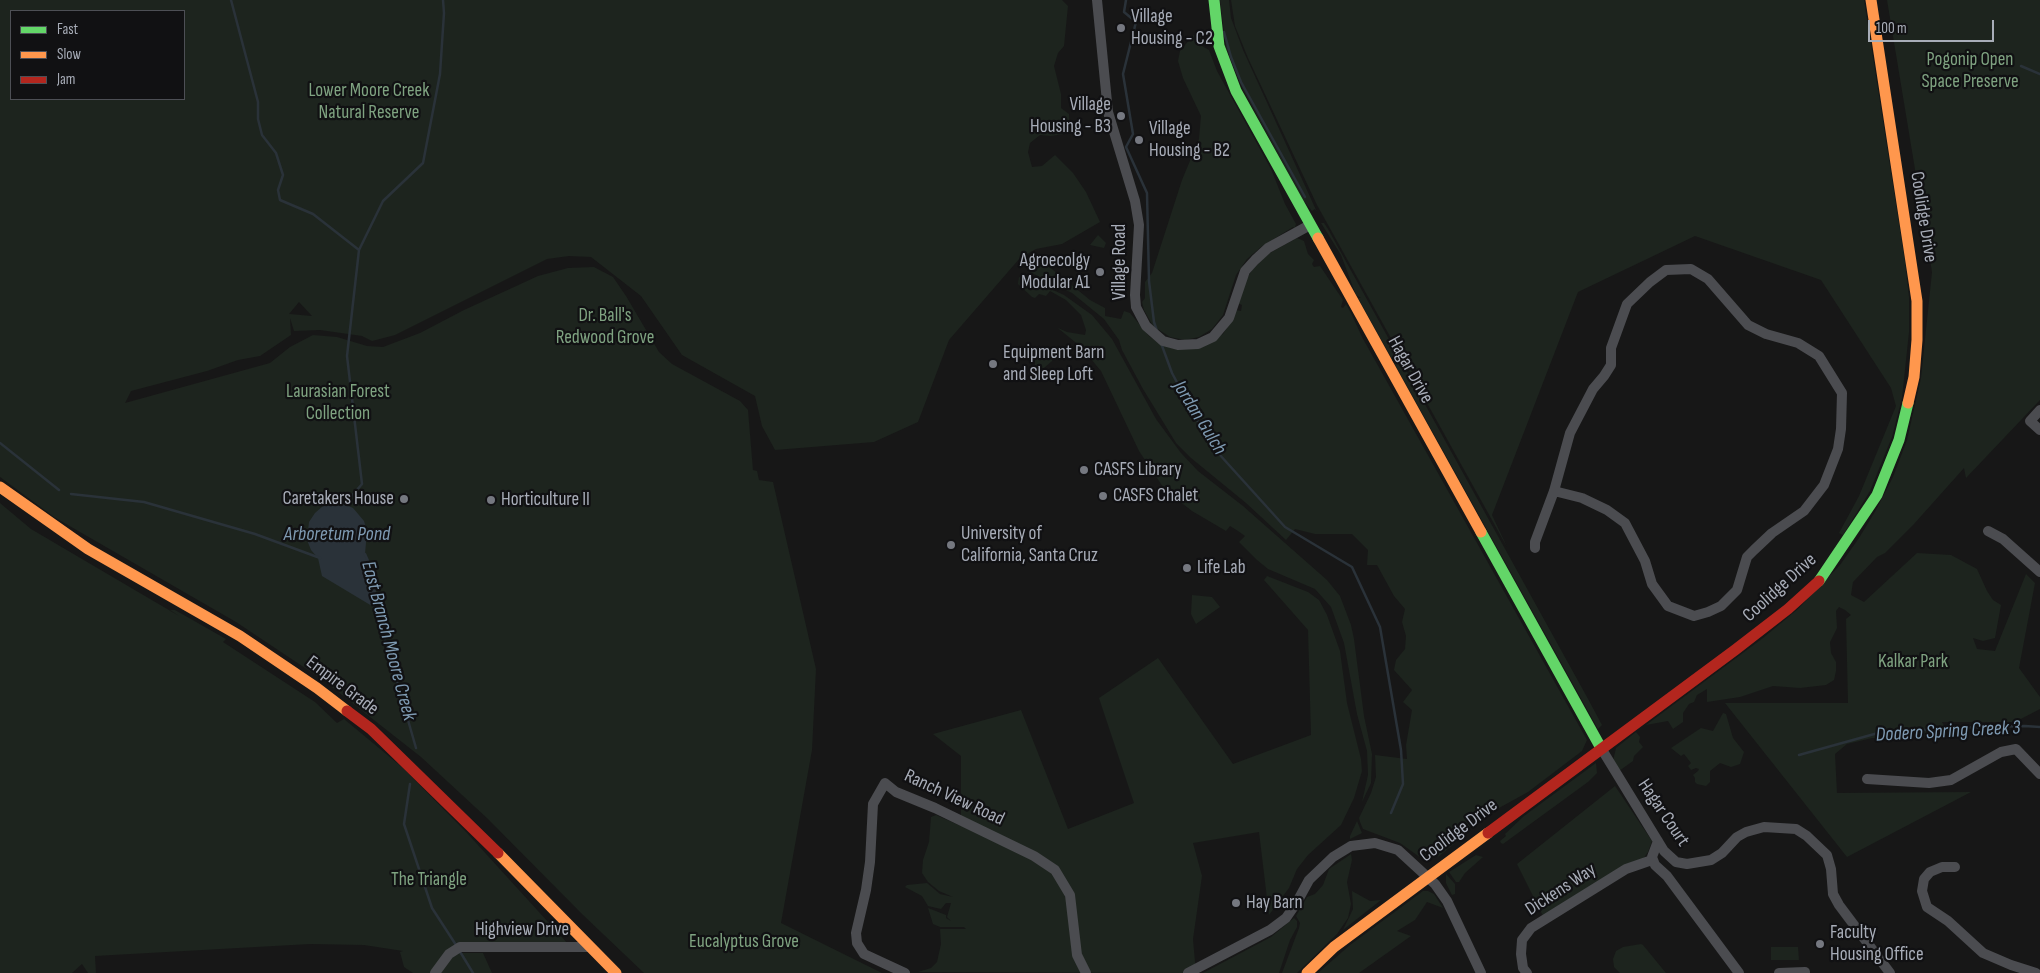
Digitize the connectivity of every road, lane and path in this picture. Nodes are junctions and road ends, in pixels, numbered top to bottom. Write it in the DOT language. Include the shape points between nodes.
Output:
graph roads {
  1 [pos="1097,0"];
  2 [pos="1214,0"];
  3 [pos="1871,0"];
  4 [pos="1310,225"];
  5 [pos="2040,410"];
  6 [pos="2040,430"];
  7 [pos="0,487"];
  8 [pos="1554,490"];
  9 [pos="1988,531"];
  10 [pos="1535,548"];
  11 [pos="2040,572"];
  12 [pos="1601,748"];
  13 [pos="2040,774"];
  14 [pos="1867,779"];
  15 [pos="1658,841"];
  16 [pos="1652,860"];
  17 [pos="1955,867"];
  18 [pos="1428,877"];
  19 [pos="590,947"];
  20 [pos="611,971"];
  21 [pos="1805,972"];
  22 [pos="435,973"];
  23 [pos="905,973"];
  24 [pos="1086,973"];
  25 [pos="1188,973"];
  26 [pos="1307,973"];
  27 [pos="1481,973"];
  28 [pos="1527,973"];
  29 [pos="1739,973"];
  30 [pos="1779,973"];
  31 [pos="1890,973"];
  32 [pos="2036,973"];
  1 -- 4 [label="street, Village Road" via="1108,112 1140,225 1136,307 1150,330 1164,341 1178,345 1198,344 1213,337 1229,318 1245,271 1268,248"];
  2 -- 4 [label="main road, Hagar Drive" via="1219,46 1231,81"];
  3 -- 12 [label="main road, Coolidge Drive" via="1917,301 1914,377 1900,440 1866,515 1822,578 1743,644"];
  4 -- 12 [label="main road, Hagar Drive"];
  5 -- 6 [label="street" via="2030,420"];
  7 -- 19 [label="main road, Empire Grade" via="88,549 262,650 371,729 460,814"];
  8 -- 8 [label="street" via="1570,433 1593,389 1611,365 1611,348 1627,304 1666,270 1691,269 1708,279 1748,325 1798,343 1819,356 1842,393 1838,449 1824,485 1804,511 1772,533 1747,557 1737,590 1721,606 1708,612 1694,616 1668,606 1652,584 1645,561 1625,523 1582,498"];
  8 -- 10 [label="street"];
  9 -- 11 [label="street" via="2003,539"];
  12 -- 15 [label="street, Hagar Court"];
  12 -- 18 [label="main road, Coolidge Drive"];
  13 -- 14 [label="street" via="2016,750 2001,752 1951,780 1929,783"];
  15 -- 16 [label="street"];
  15 -- 31 [label="street, Hagar Court" via="1676,862 1687,864 1711,860 1746,832 1764,827 1796,830 1827,855 1833,894 1838,905"];
  16 -- 28 [label="street, Dickens Way" via="1626,869 1532,928 1522,940 1523,968"];
  16 -- 29 [label="street"];
  17 -- 32 [label="street" via="1942,867 1924,879 1922,891 1927,907 1948,920 1983,953"];
  18 -- 25 [label="street" via="1398,850 1365,843 1348,847 1310,880 1286,918 1270,930"];
  18 -- 26 [label="main road, Coolidge Drive" via="1334,947"];
  18 -- 27 [label="street" via="1447,901"];
  19 -- 20 [label="main road, Empire Grade"];
  19 -- 22 [label="street, Highview Drive" via="460,947 449,954"];
  21 -- 30 [label="street"];
  23 -- 24 [label="street, Ranch View Road" via="864,954 856,943 870,862 873,804 885,783 896,792 1034,856 1055,870 1070,895 1077,954"];
}
